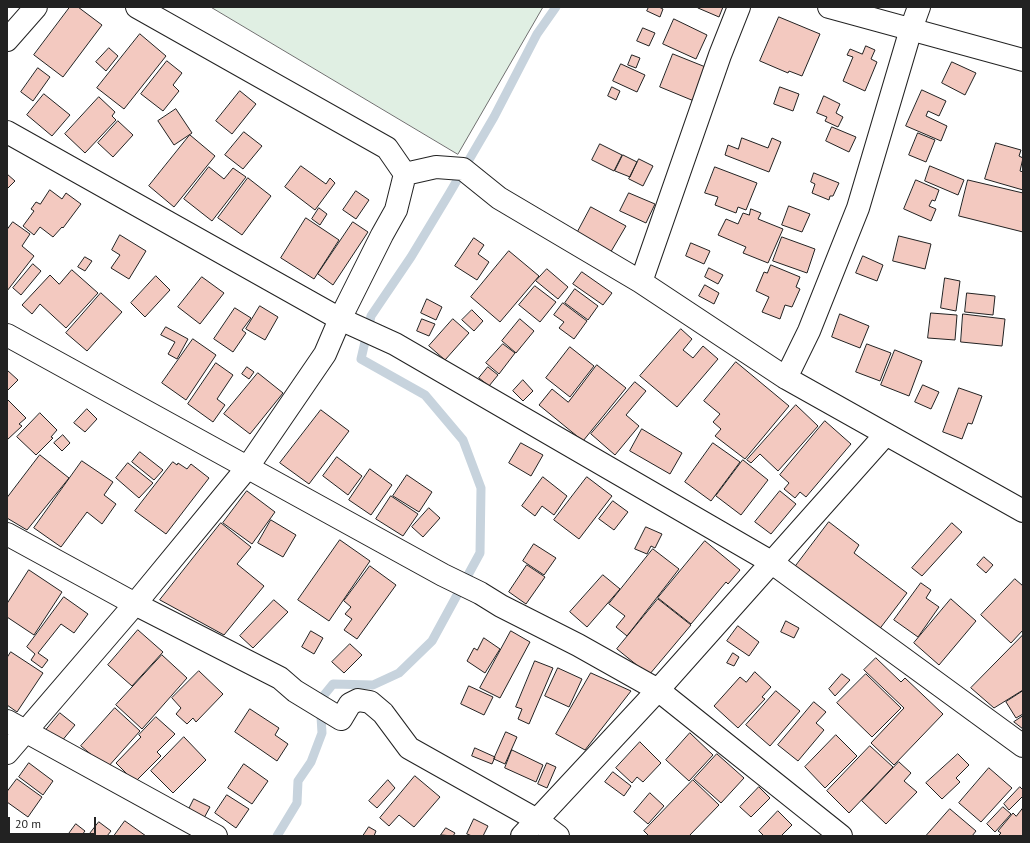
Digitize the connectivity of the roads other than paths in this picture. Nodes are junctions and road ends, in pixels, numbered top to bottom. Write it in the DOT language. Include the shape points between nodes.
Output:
graph roads {
  1 [pos="36,7"];
  2 [pos="137,7"];
  3 [pos="739,7"];
  4 [pos="829,7"];
  5 [pos="919,7"];
  6 [pos="911,29"];
  7 [pos="7,40"];
  8 [pos="1023,60"];
  9 [pos="7,132"];
  10 [pos="405,174"];
  11 [pos="641,282"];
  12 [pos="346,323"];
  13 [pos="7,335"];
  14 [pos="786,378"];
  15 [pos="886,434"];
  16 [pos="247,468"];
  17 [pos="1023,511"];
  18 [pos="7,534"];
  19 [pos="771,562"];
  20 [pos="135,604"];
  21 [pos="658,690"];
  22 [pos="16,726"];
  23 [pos="1023,746"];
  24 [pos="7,753"];
  25 [pos="537,820"];
  26 [pos="216,836"];
  27 [pos="522,836"];
  28 [pos="558,836"];
  29 [pos="841,836"];
  1 -- 7 [label="street"];
  2 -- 10 [label="street" via="387,148"];
  3 -- 11 [label="street"];
  4 -- 6 [label="street"];
  5 -- 6 [label="street"];
  6 -- 8 [label="street"];
  6 -- 14 [label="street" via="858,208"];
  9 -- 12 [label="street"];
  10 -- 11 [label="street" via="436,167 464,169 499,198"];
  10 -- 12 [label="street" via="396,210 382,234"];
  11 -- 14 [label="street"];
  12 -- 16 [label="street"];
  12 -- 19 [label="street" via="395,344"];
  13 -- 16 [label="street"];
  14 -- 15 [label="street"];
  15 -- 17 [label="street"];
  15 -- 19 [label="street"];
  16 -- 20 [label="street"];
  16 -- 21 [label="street" via="443,576 578,644"];
  18 -- 20 [label="street"];
  19 -- 21 [label="street"];
  19 -- 23 [label="street"];
  20 -- 22 [label="street"];
  20 -- 25 [label="street" via="280,678 295,691 341,719 350,704 358,700 370,702 383,713 408,748"];
  21 -- 25 [label="street"];
  21 -- 29 [label="street"];
  22 -- 24 [label="street"];
  22 -- 26 [label="street"];
  25 -- 27 [label="street"];
  25 -- 28 [label="street"];
}
